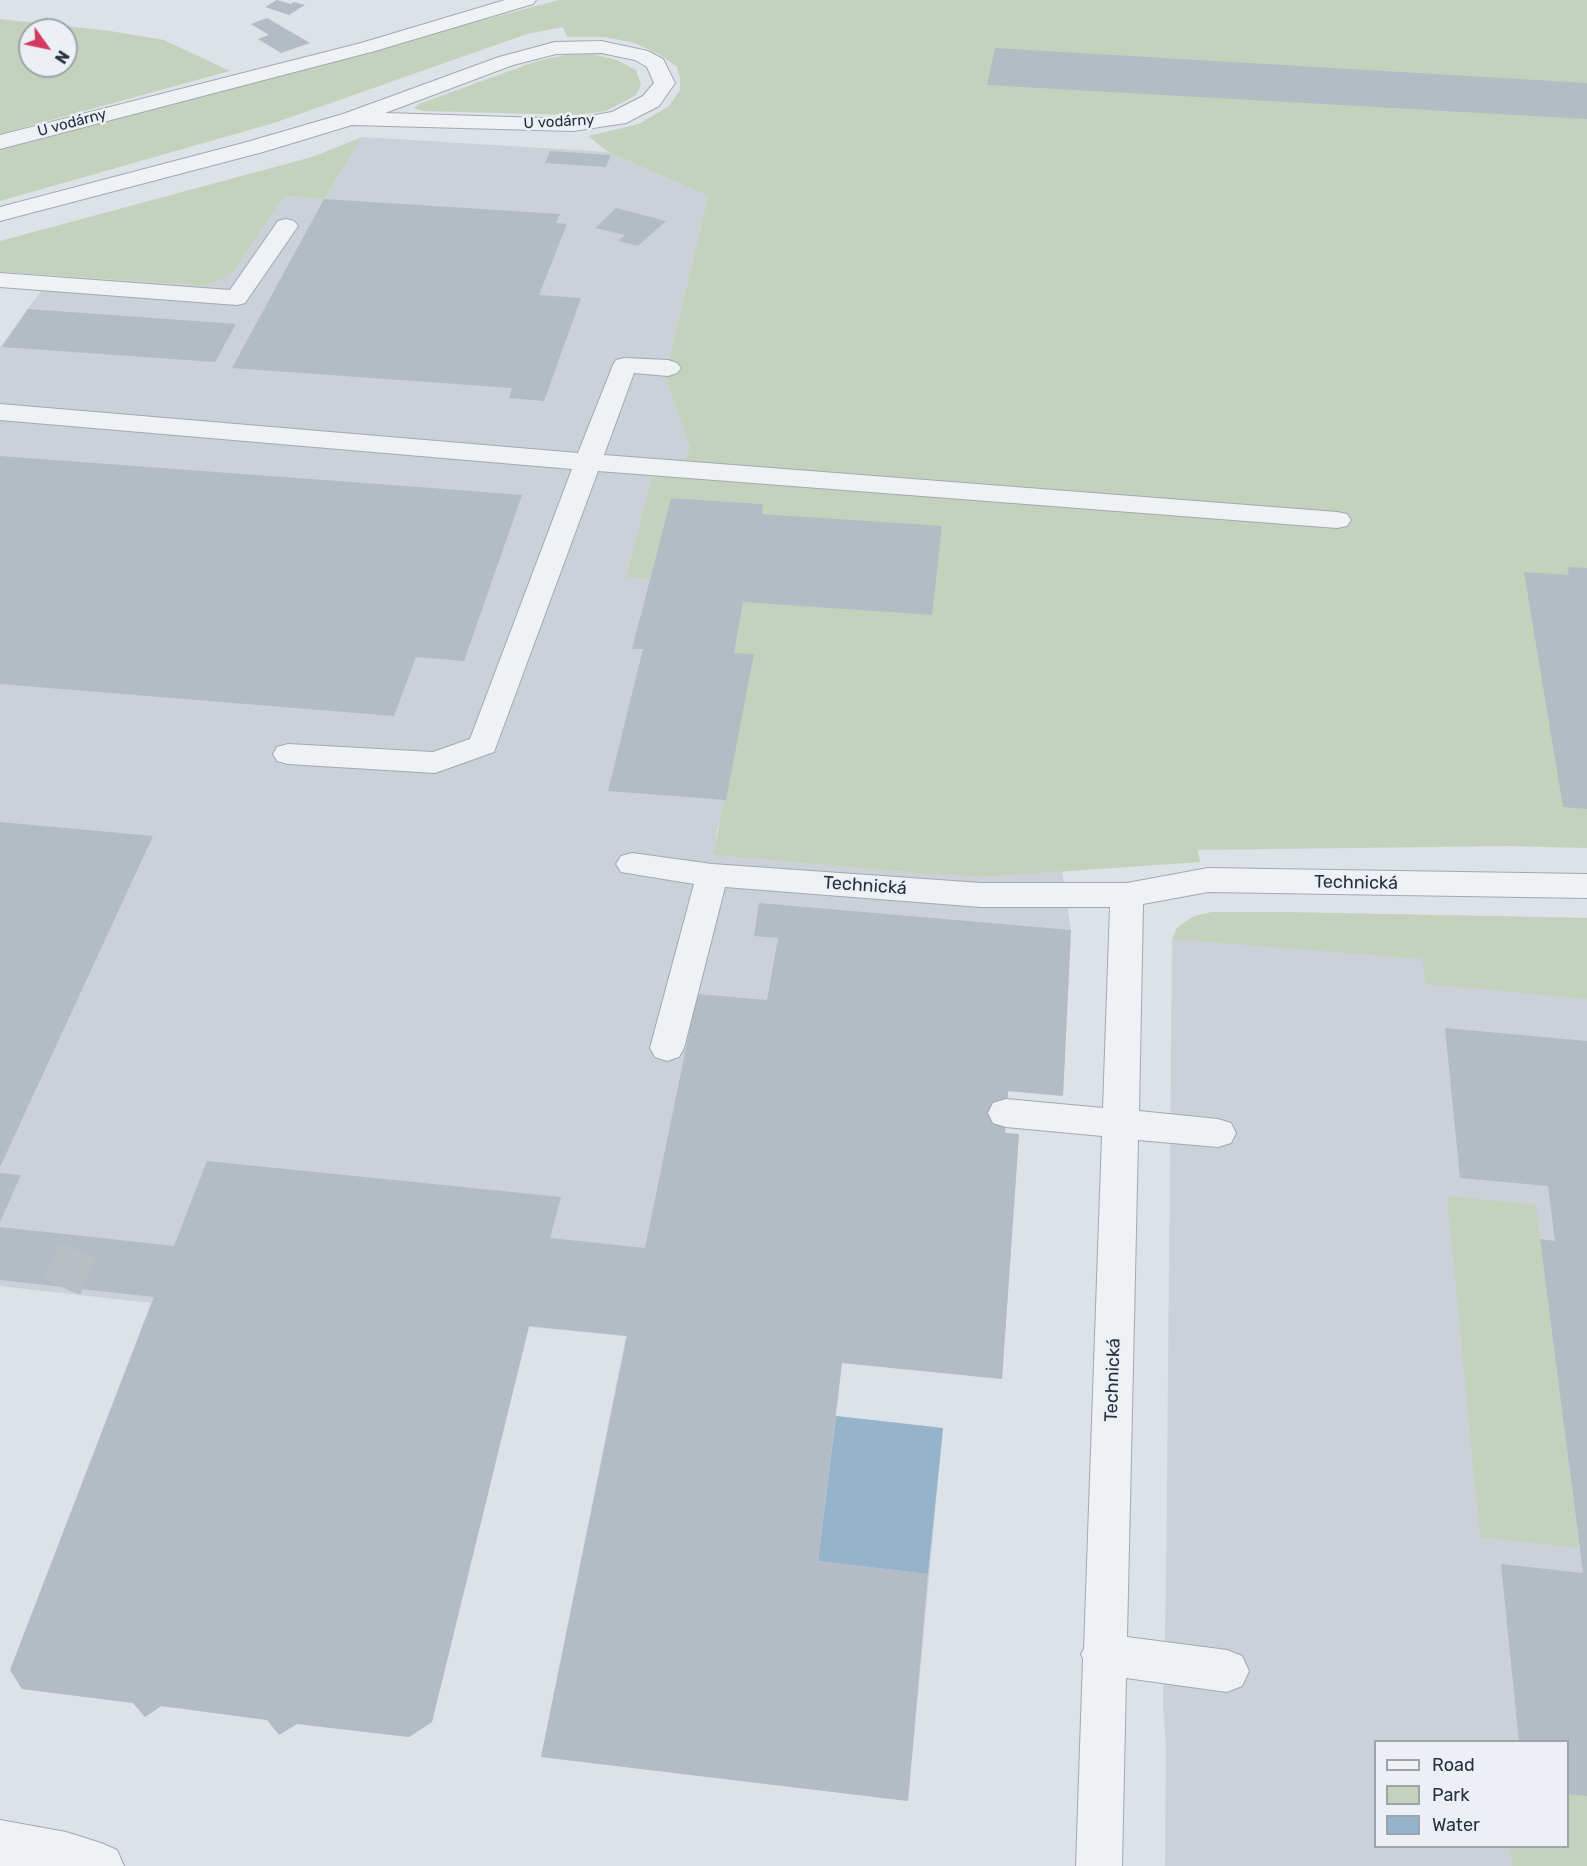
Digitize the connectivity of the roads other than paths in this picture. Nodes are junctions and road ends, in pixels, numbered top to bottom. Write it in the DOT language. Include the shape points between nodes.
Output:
graph roads {
  1 [pos="526,0"];
  2 [pos="351,119"];
  3 [pos="0,142"];
  4 [pos="0,214"];
  5 [pos="286,226"];
  6 [pos="0,280"];
  7 [pos="668,368"];
  8 [pos="0,412"];
  9 [pos="588,462"];
  10 [pos="1336,520"];
  11 [pos="288,754"];
  12 [pos="633,864"];
  13 [pos="712,875"];
  14 [pos="1587,886"];
  15 [pos="1127,895"];
  16 [pos="667,1048"];
  17 [pos="1006,1113"];
  18 [pos="1120,1124"];
  19 [pos="1218,1133"];
  20 [pos="1103,1654"];
  21 [pos="1227,1671"];
  22 [pos="0,1843"];
  23 [pos="101,1866"];
  24 [pos="1099,1866"];
  1 -- 3 [label="street, U vodárny" via="368,46"];
  2 -- 2 [label="street, U vodárny" via="573,125 618,118 651,101 665,83 656,63 641,55 601,47 555,48 506,61"];
  2 -- 4 [label="street, U vodárny"];
  5 -- 6 [label="street" via="237,298"];
  7 -- 9 [label="street" via="625,365"];
  8 -- 9 [label="street"];
  9 -- 10 [label="street"];
  9 -- 11 [label="street" via="483,745 435,763"];
  12 -- 13 [label="street, Technická"];
  13 -- 15 [label="street, Technická" via="981,895"];
  13 -- 16 [label="street"];
  14 -- 15 [label="street, Technická" via="1208,880"];
  15 -- 18 [label="street, Technická"];
  17 -- 18 [label="street"];
  18 -- 19 [label="street"];
  18 -- 20 [label="street, Technická"];
  20 -- 21 [label="street"];
  20 -- 24 [label="street, Technická"];
  22 -- 23 [label="street"];
}
